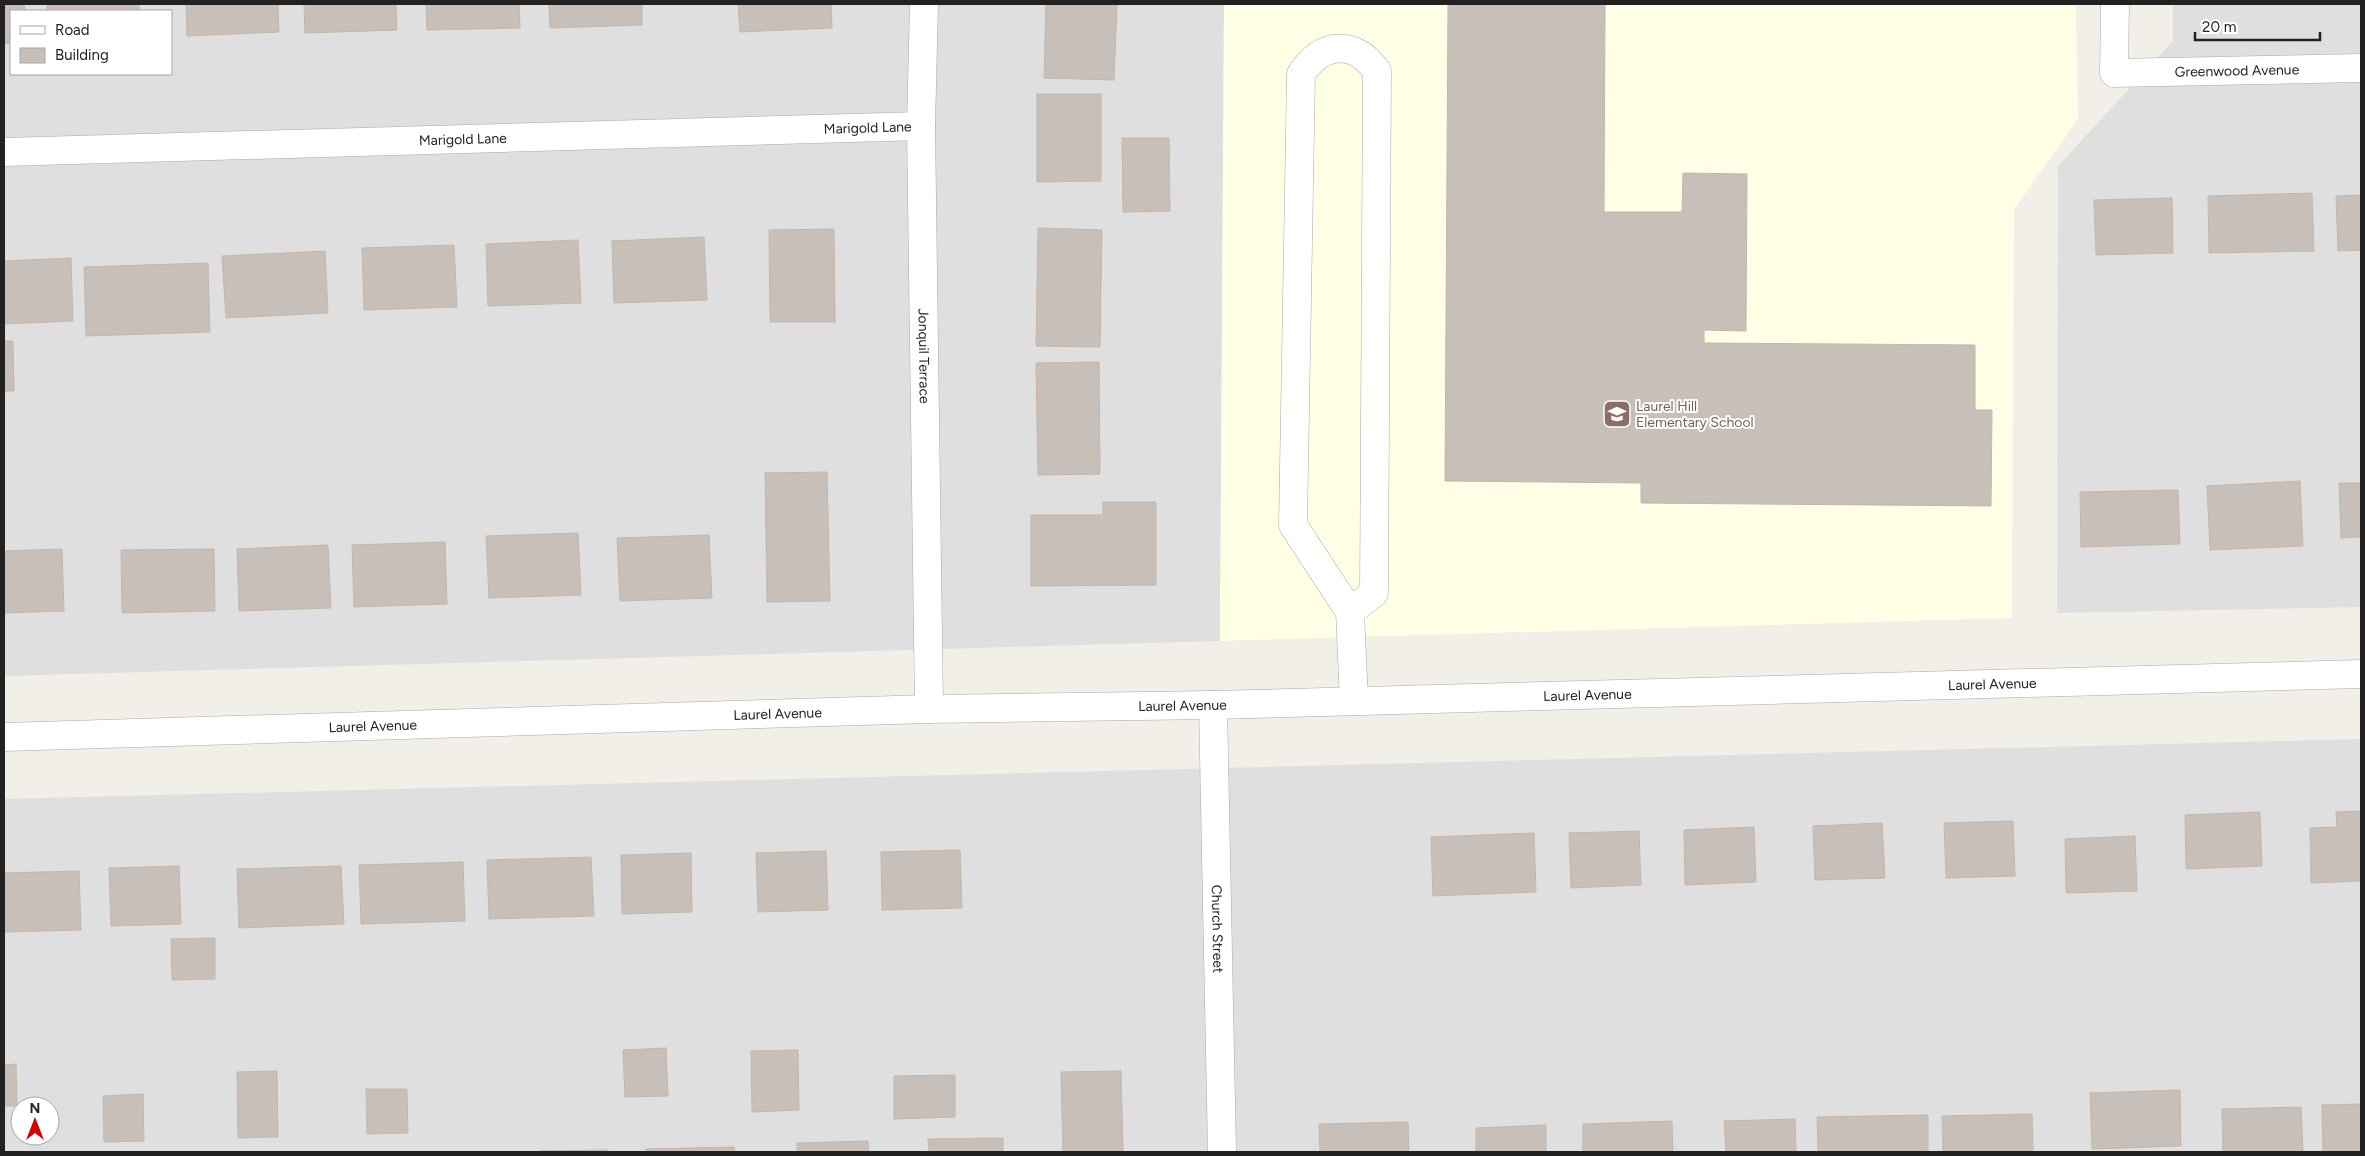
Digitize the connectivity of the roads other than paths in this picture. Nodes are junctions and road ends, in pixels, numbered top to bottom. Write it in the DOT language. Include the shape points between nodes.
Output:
graph roads {
  1 [pos="924,4"];
  2 [pos="2115,4"];
  3 [pos="2361,68"];
  4 [pos="921,126"];
  5 [pos="4,152"];
  6 [pos="1350,612"];
  7 [pos="2361,674"];
  8 [pos="1354,701"];
  9 [pos="1213,705"];
  10 [pos="929,709"];
  11 [pos="4,737"];
  12 [pos="1222,1152"];
  1 -- 4 [label="street, Jonquil Terrace"];
  2 -- 3 [label="street, Greenwood Avenue" via="2114,73"];
  4 -- 5 [label="street, Marigold Lane"];
  4 -- 10 [label="street, Jonquil Terrace"];
  6 -- 6 [label="street" via="1374,593 1377,72 1369,60 1358,53 1332,49 1318,54 1301,74 1293,525"];
  6 -- 8 [label="street"];
  7 -- 8 [label="street, Laurel Avenue"];
  8 -- 9 [label="street, Laurel Avenue"];
  9 -- 10 [label="street, Laurel Avenue"];
  9 -- 12 [label="street, Church Street"];
  10 -- 11 [label="street, Laurel Avenue"];
}
